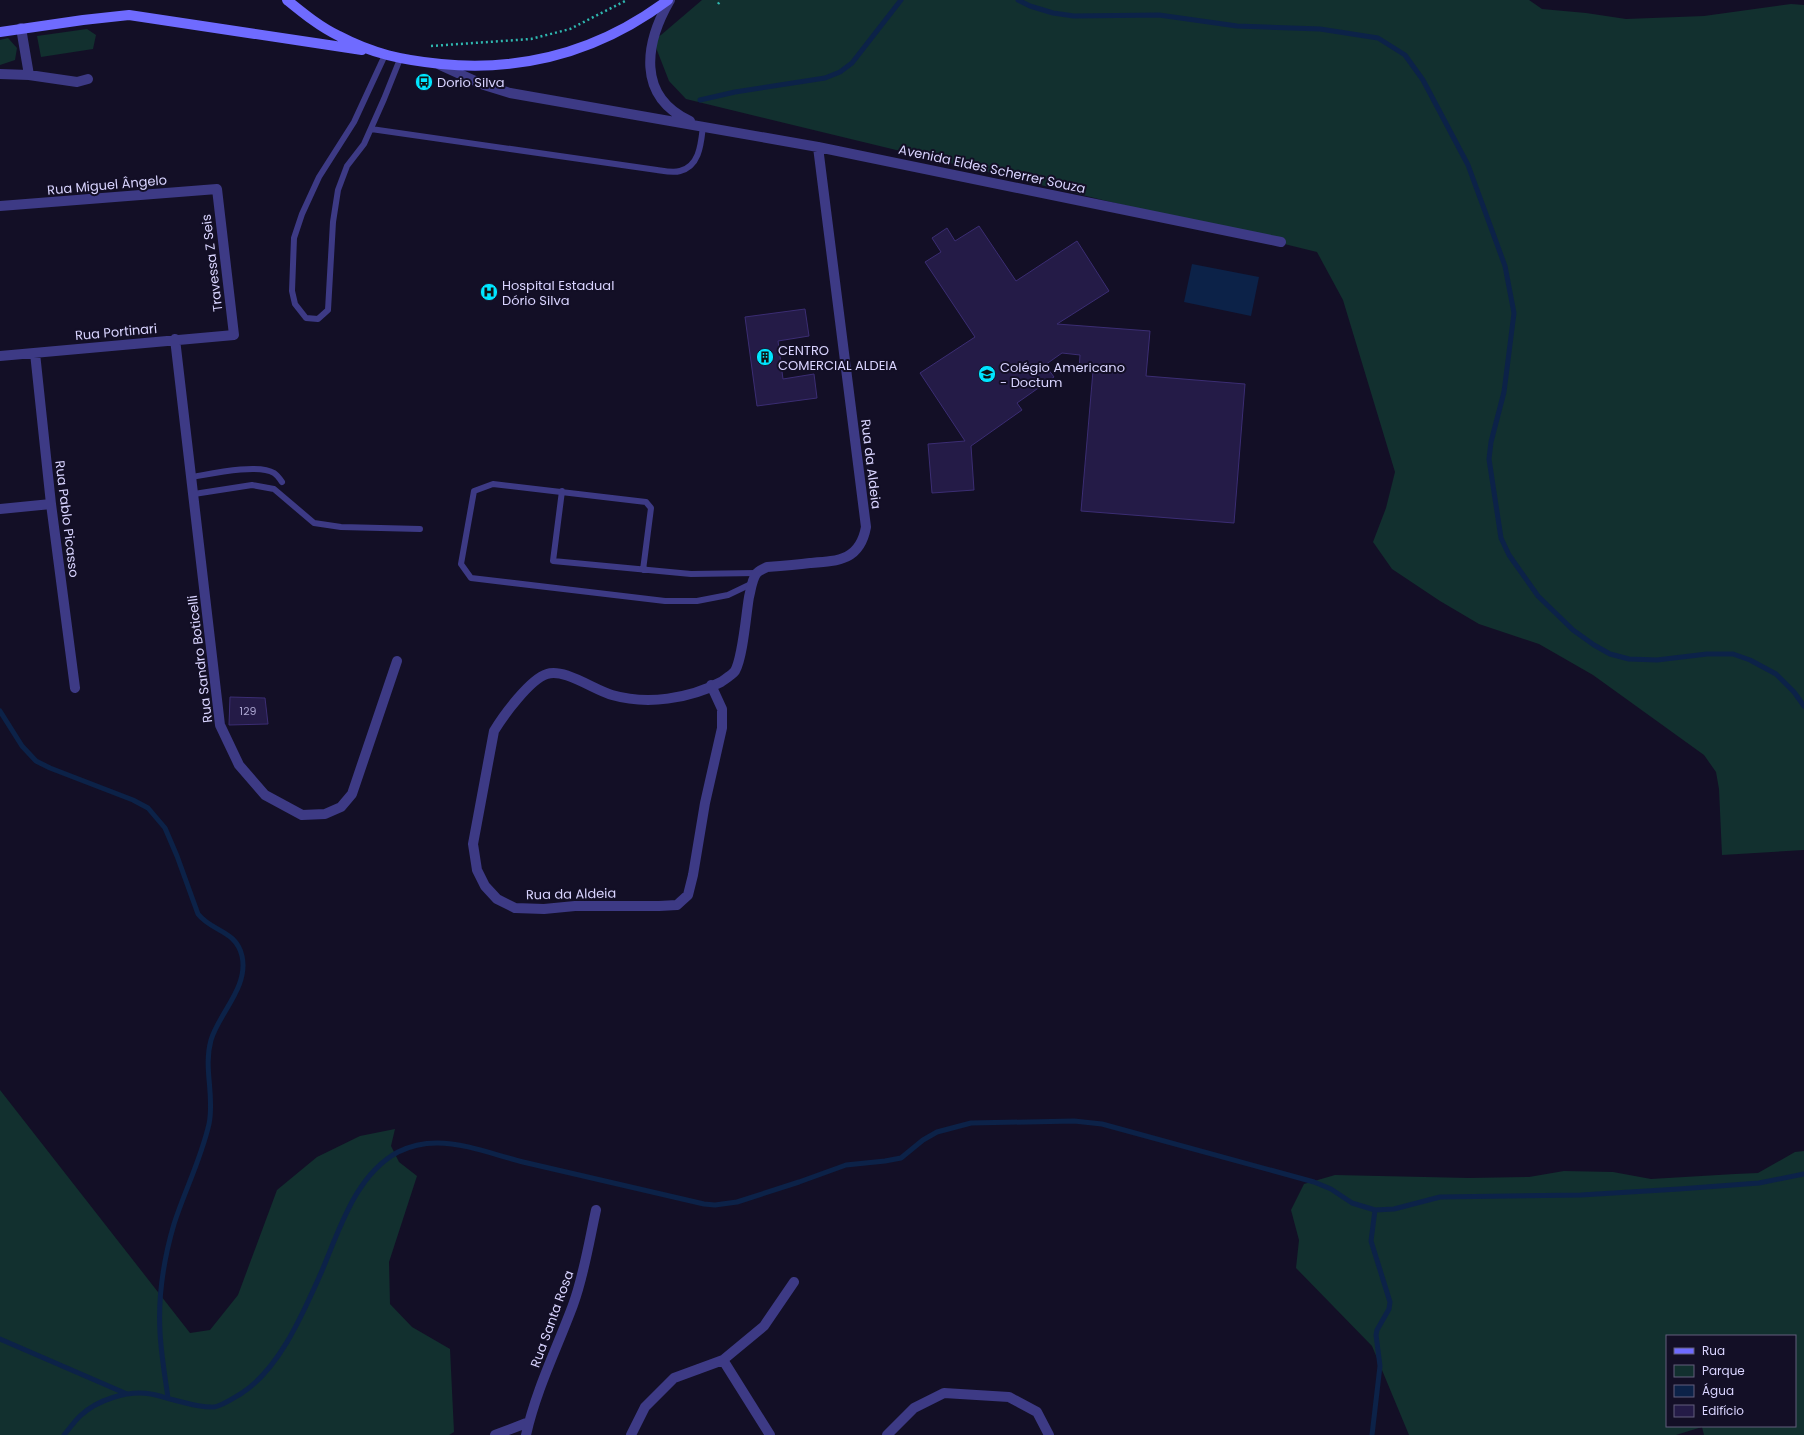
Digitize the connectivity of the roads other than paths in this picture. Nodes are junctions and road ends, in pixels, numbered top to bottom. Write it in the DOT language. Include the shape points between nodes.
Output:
graph roads {
  1 [pos="286,0"];
  2 [pos="669,0"];
  3 [pos="21,28"];
  4 [pos="0,32"];
  5 [pos="373,51"];
  6 [pos="385,55"];
  7 [pos="400,59"];
  8 [pos="436,63"];
  9 [pos="0,74"];
  10 [pos="29,75"];
  11 [pos="88,79"];
  12 [pos="700,125"];
  13 [pos="371,128"];
  14 [pos="818,147"];
  15 [pos="216,189"];
  16 [pos="0,206"];
  17 [pos="1282,242"];
  18 [pos="234,334"];
  19 [pos="175,340"];
  20 [pos="35,353"];
  21 [pos="0,356"];
  22 [pos="192,477"];
  23 [pos="282,482"];
  24 [pos="562,491"];
  25 [pos="194,494"];
  26 [pos="51,504"];
  27 [pos="0,509"];
  28 [pos="420,529"];
  29 [pos="643,570"];
  30 [pos="757,573"];
  31 [pos="751,584"];
  32 [pos="397,661"];
  33 [pos="711,685"];
  34 [pos="75,688"];
  35 [pos="596,1210"];
  36 [pos="794,1282"];
  37 [pos="723,1360"];
  38 [pos="529,1422"];
  39 [pos="495,1435"];
  40 [pos="526,1435"];
  41 [pos="631,1435"];
  42 [pos="770,1435"];
  43 [pos="887,1435"];
  44 [pos="1049,1435"];
  1 -- 5 [label="main road" via="338,36"];
  2 -- 8 [label="main road" via="630,26 585,47 560,55 511,65 461,66"];
  2 -- 12 [label="street, Avenida Eldes Scherrer Souza" via="653,37 651,76 657,92 668,106 685,119"];
  3 -- 4 [label="main road"];
  3 -- 5 [label="main road" via="129,15 338,48"];
  3 -- 10 [label="street"];
  5 -- 6 [label="main road"];
  6 -- 7 [label="main road"];
  6 -- 13 [label="lane" via="354,122 319,177 294,238 292,291 295,304 306,318 318,319 328,310 333,222 338,190 348,166 364,144"];
  7 -- 8 [label="main road"];
  7 -- 13 [label="lane"];
  8 -- 12 [label="street, Avenida Eldes Scherrer Souza" via="484,85 510,93"];
  9 -- 10 [label="street"];
  10 -- 11 [label="street" via="77,82"];
  12 -- 13 [label="lane" via="700,150 691,166 679,172"];
  12 -- 14 [label="street, Avenida Eldes Scherrer Souza"];
  14 -- 17 [label="street, Avenida Eldes Scherrer Souza"];
  14 -- 30 [label="street, Rua da Aldeia" via="866,527 864,540 857,549 838,561 767,567"];
  15 -- 16 [label="street, Rua Miguel Ângelo"];
  15 -- 18 [label="street, Travessa Z Seis"];
  18 -- 19 [label="street, Rua Portinari"];
  19 -- 20 [label="street, Rua Portinari"];
  19 -- 22 [label="street, Rua Sandro Boticelli"];
  20 -- 21 [label="street, Rua Portinari"];
  20 -- 26 [label="street, Rua Pablo Picasso"];
  22 -- 23 [label="lane" via="260,469 274,473"];
  22 -- 25 [label="street, Rua Sandro Boticelli"];
  24 -- 29 [label="lane" via="646,502 651,508"];
  24 -- 29 [label="lane" via="553,561"];
  24 -- 31 [label="lane" via="493,484 474,491 461,564 471,578 665,601 697,601 728,595"];
  25 -- 28 [label="lane" via="252,485 274,488 314,523 341,527"];
  25 -- 32 [label="street, Rua Sandro Boticelli" via="220,725 239,765 265,795 302,815 325,814 341,806 352,794"];
  26 -- 27 [label="street"];
  26 -- 34 [label="street, Rua Pablo Picasso"];
  29 -- 30 [label="lane" via="691,574"];
  30 -- 31 [label="street, Rua da Aldeia"];
  31 -- 33 [label="street, Rua da Aldeia" via="740,660 734,672"];
  33 -- 33 [label="street, Rua da Aldeia" via="661,700 638,700 611,694 561,673 547,674 528,688 502,716 494,731 473,844 477,870 485,886 497,899 515,908 544,909 575,906 677,905 688,895 722,728 722,709"];
  35 -- 38 [label="street, Rua Santa Rosa" via="574,1304"];
  36 -- 37 [label="street" via="764,1326"];
  37 -- 41 [label="street" via="674,1378 645,1407"];
  37 -- 42 [label="street"];
  38 -- 39 [label="street"];
  38 -- 40 [label="street, Rua Santa Rosa"];
  43 -- 44 [label="street" via="914,1408 944,1393 1009,1397 1037,1412"];
}
